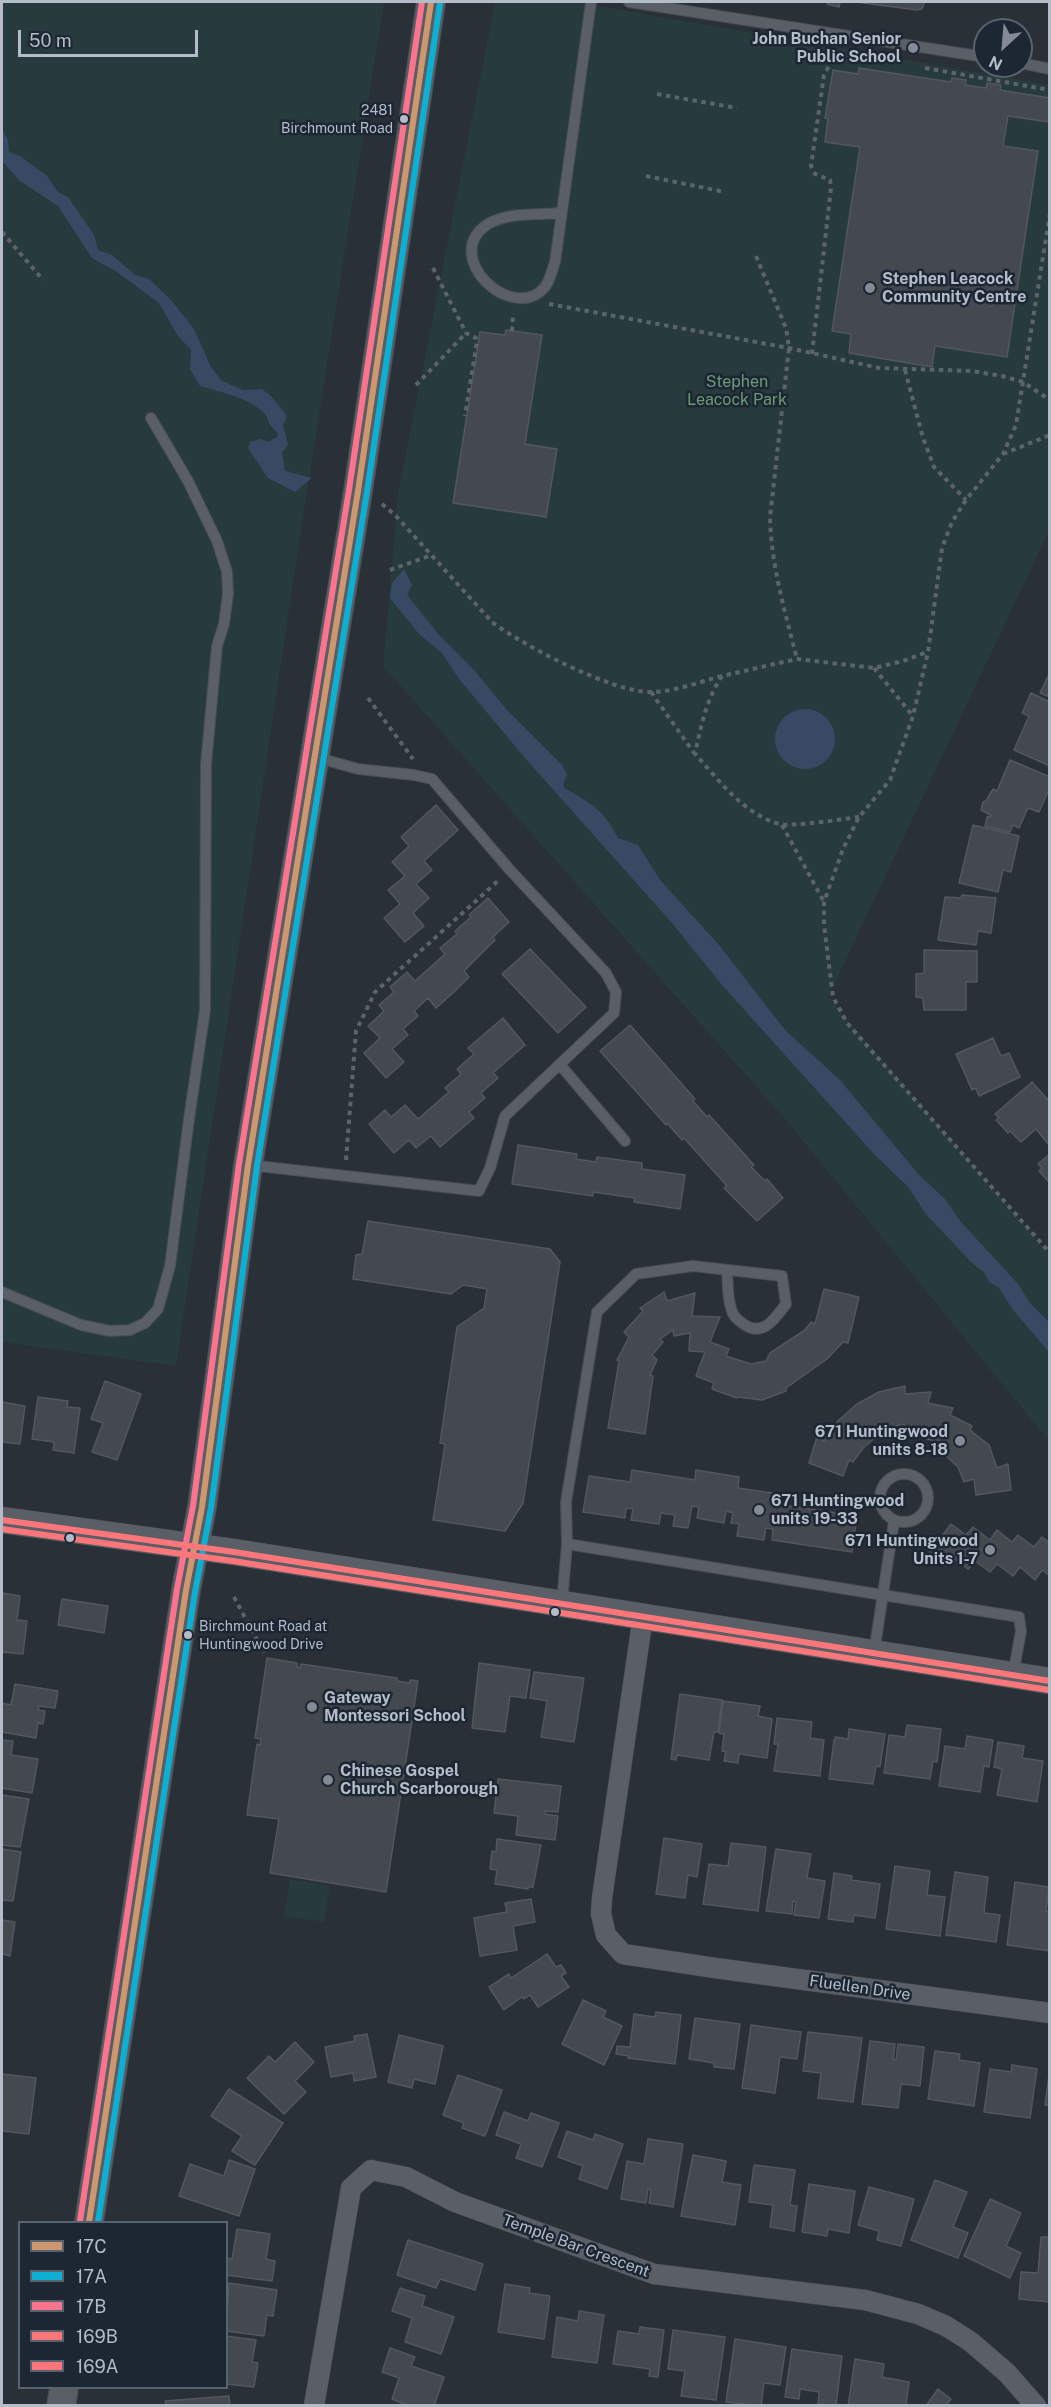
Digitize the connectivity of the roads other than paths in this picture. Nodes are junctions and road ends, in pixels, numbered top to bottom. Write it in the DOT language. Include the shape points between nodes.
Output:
graph roads {
  1 [pos="431,2"];
  2 [pos="591,2"];
  3 [pos="629,2"];
  4 [pos="706,8"];
  5 [pos="973,55"];
  6 [pos="1033,65"];
  7 [pos="1050,69"];
  8 [pos="560,213"];
  9 [pos="151,418"];
  10 [pos="313,756"];
  11 [pos="561,1066"];
  12 [pos="625,1141"];
  13 [pos="248,1166"];
  14 [pos="727,1270"];
  15 [pos="2,1292"];
  16 [pos="2,1520"];
  17 [pos="894,1521"];
  18 [pos="567,1544"];
  19 [pos="195,1546"];
  20 [pos="881,1594"];
  21 [pos="562,1603"];
  22 [pos="643,1616"];
  23 [pos="874,1653"];
  24 [pos="1013,1676"];
  25 [pos="1050,1682"];
  26 [pos="1050,2013"];
  27 [pos="89,2221"];
  28 [pos="63,2389"];
  29 [pos="61,2406"];
  30 [pos="314,2406"];
  31 [pos="1036,2406"];
  1 -- 10 [label="main road" via="359,483"];
  2 -- 8 [label="lane"];
  3 -- 4 [label="lane"];
  4 -- 5 [label="lane"];
  6 -- 7 [label="lane"];
  8 -- 8 [label="lane" via="555,262 546,287 536,294 514,298 489,286 475,270 471,253 477,234 488,225 505,217"];
  9 -- 15 [label="lane" via="188,481 217,542 227,572 228,594 217,646 206,764 205,1010 170,1266 158,1309 145,1323 130,1330 81,1325"];
  10 -- 11 [label="lane" via="358,769 432,779 606,973 616,992 614,1013"];
  10 -- 13 [label="main road"];
  11 -- 12 [label="lane"];
  11 -- 13 [label="lane" via="505,1116 479,1191"];
  13 -- 19 [label="main road"];
  14 -- 14 [label="lane" via="783,1276 786,1304 773,1322 761,1329 750,1328 735,1318 730,1307"];
  14 -- 18 [label="lane" via="693,1266 636,1274 597,1312 566,1502"];
  16 -- 19 [label="street"];
  17 -- 17 [label="lane" via="911,1522 926,1512 930,1495 922,1479 906,1472 889,1477 880,1491 882,1509"];
  17 -- 20 [label="lane"];
  18 -- 20 [label="lane"];
  18 -- 21 [label="lane"];
  19 -- 21 [label="street"];
  19 -- 27 [label="main road"];
  20 -- 23 [label="lane"];
  20 -- 24 [label="lane" via="1019,1617 1021,1631"];
  21 -- 22 [label="street"];
  22 -- 23 [label="street"];
  22 -- 26 [label="street, Fluellen Drive" via="602,1898 606,1935 623,1954"];
  23 -- 24 [label="street"];
  24 -- 25 [label="street"];
  28 -- 29 [label="main road"];
  30 -- 31 [label="street, Temple Bar Crescent" via="351,2188 371,2170 406,2178 454,2202 654,2274 864,2300 918,2314 946,2326 988,2355"];
}
